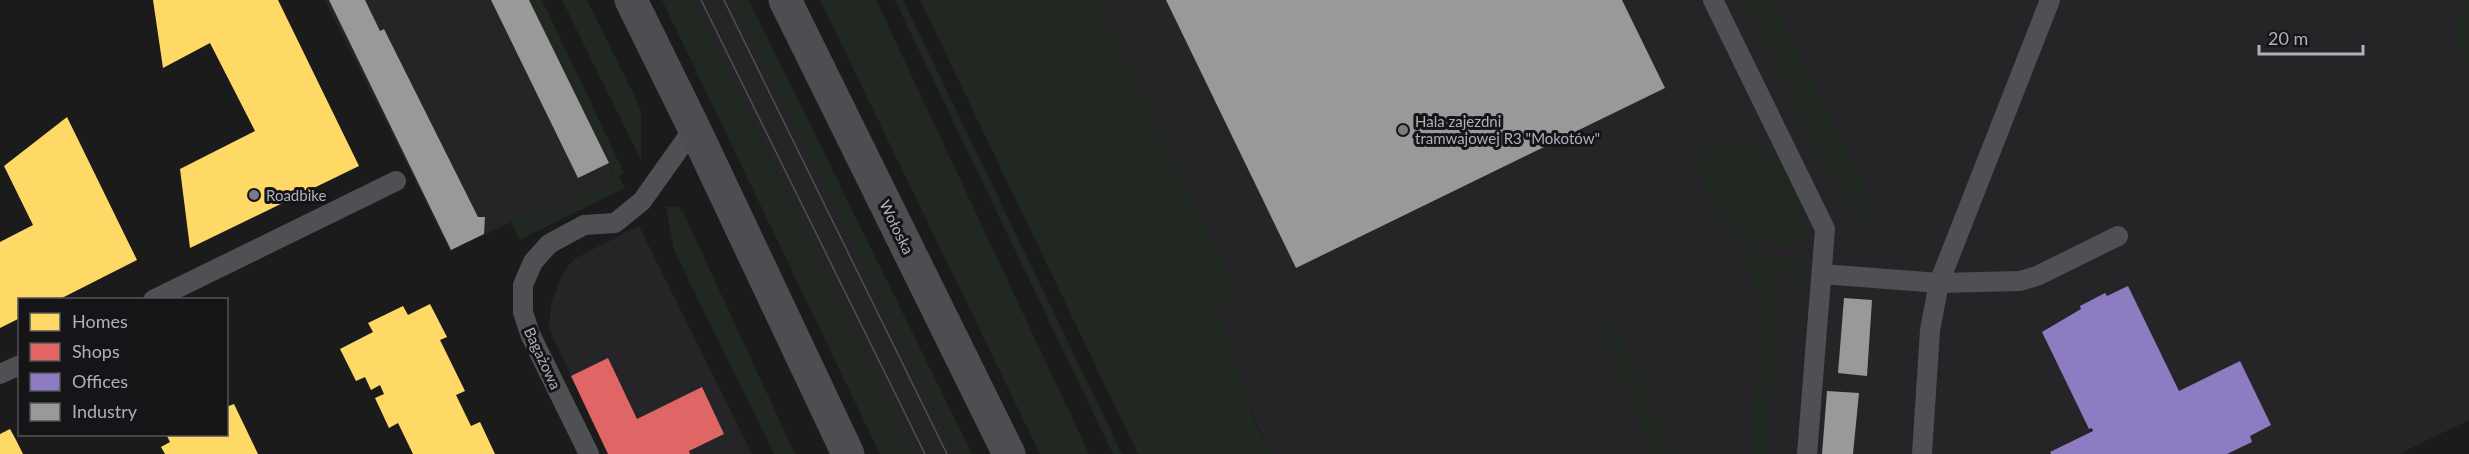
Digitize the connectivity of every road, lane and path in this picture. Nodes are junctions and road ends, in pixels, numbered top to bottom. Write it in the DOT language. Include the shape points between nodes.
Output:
graph roads {
  1 [pos="631,0"];
  2 [pos="785,0"];
  3 [pos="1713,0"];
  4 [pos="2050,0"];
  5 [pos="694,128"];
  6 [pos="396,181"];
  7 [pos="2118,236"];
  8 [pos="1822,274"];
  9 [pos="1939,283"];
  10 [pos="157,298"];
  11 [pos="18,366"];
  12 [pos="0,375"];
  13 [pos="589,454"];
  14 [pos="848,454"];
  15 [pos="1009,454"];
  16 [pos="1807,454"];
  17 [pos="1922,454"];
  1 -- 5 [label="main road"];
  2 -- 15 [label="main road, Wołoska"];
  3 -- 8 [label="lane" via="1825,229"];
  4 -- 9 [label="lane"];
  5 -- 13 [label="lane, Bagażowa" via="642,201 615,223 584,225 549,244 533,262 523,285 523,312 530,334"];
  5 -- 14 [label="main road"];
  6 -- 10 [label="lane"];
  7 -- 9 [label="lane" via="2020,281"];
  8 -- 9 [label="lane"];
  8 -- 16 [label="lane"];
  9 -- 17 [label="lane" via="1930,330"];
  11 -- 12 [label="lane"];
}
